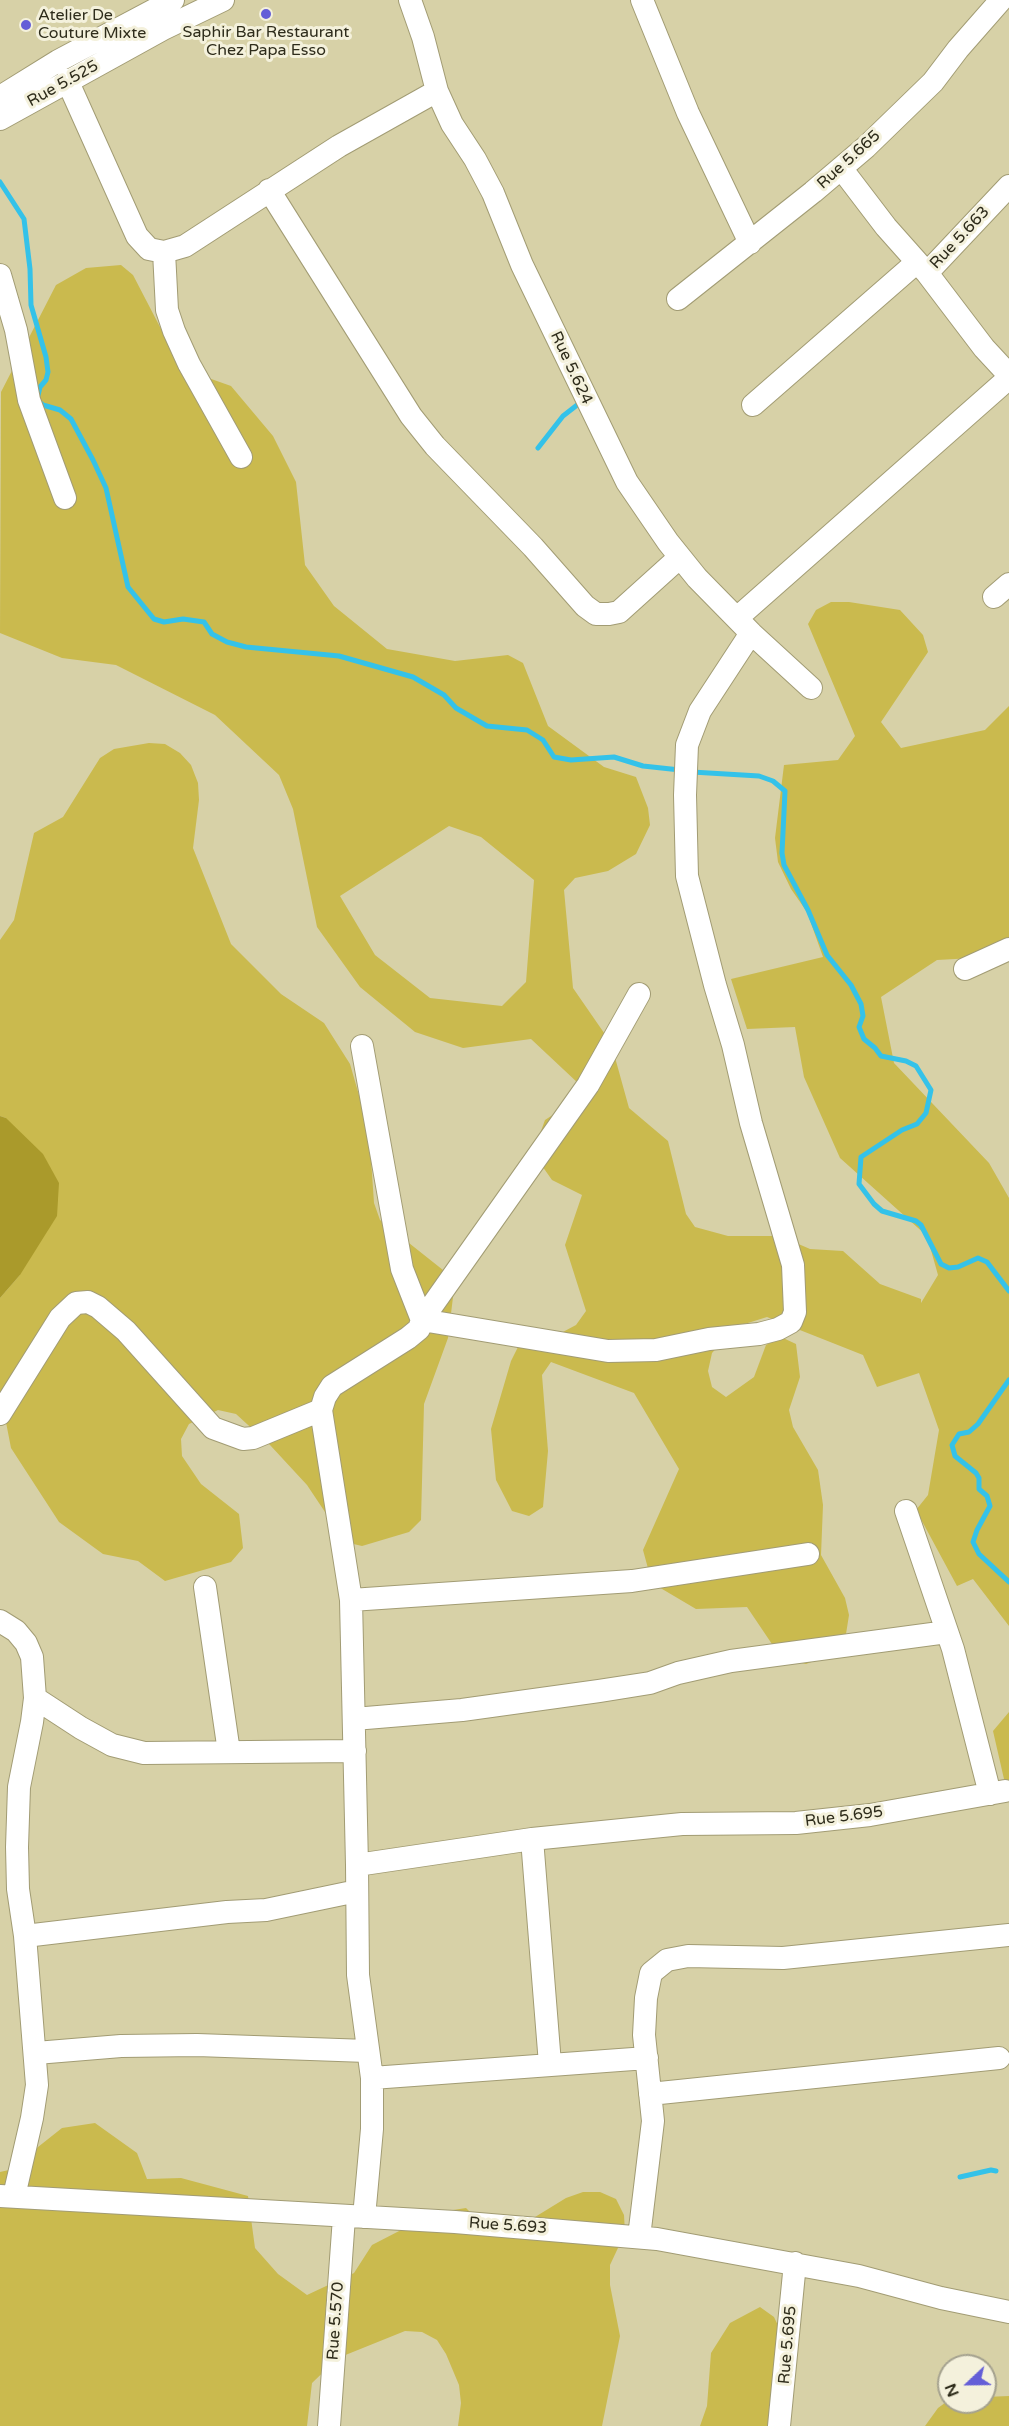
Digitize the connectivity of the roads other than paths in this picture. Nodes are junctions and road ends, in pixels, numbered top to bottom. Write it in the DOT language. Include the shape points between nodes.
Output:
graph roads {
  1 [pos="173,0"];
  2 [pos="223,0"];
  3 [pos="410,0"];
  4 [pos="642,0"];
  5 [pos="1001,0"];
  6 [pos="67,80"];
  7 [pos="437,91"];
  8 [pos="0,97"];
  9 [pos="0,119"];
  10 [pos="841,168"];
  11 [pos="1009,186"];
  12 [pos="269,190"];
  13 [pos="750,243"];
  14 [pos="164,252"];
  15 [pos="922,267"];
  16 [pos="0,275"];
  17 [pos="678,299"];
  18 [pos="1009,376"];
  19 [pos="753,405"];
  20 [pos="241,458"];
  21 [pos="65,498"];
  22 [pos="680,557"];
  23 [pos="744,626"];
  24 [pos="811,688"];
  25 [pos="1009,949"];
  26 [pos="964,969"];
  27 [pos="639,994"];
  28 [pos="363,1046"];
  29 [pos="422,1320"];
  30 [pos="321,1410"];
  31 [pos="0,1414"];
  32 [pos="906,1511"];
  33 [pos="808,1554"];
  34 [pos="205,1587"];
  35 [pos="351,1600"];
  36 [pos="0,1621"];
  37 [pos="947,1632"];
  38 [pos="35,1698"];
  39 [pos="354,1719"];
  40 [pos="354,1751"];
  41 [pos="229,1752"];
  42 [pos="532,1839"];
  43 [pos="357,1865"];
  44 [pos="357,1891"];
  45 [pos="1009,1935"];
  46 [pos="25,1936"];
  47 [pos="368,2051"];
  48 [pos="36,2053"];
  49 [pos="647,2058"];
  50 [pos="999,2058"];
  51 [pos="550,2064"];
  52 [pos="372,2078"];
  53 [pos="650,2094"];
  54 [pos="7,2196"];
  55 [pos="354,2217"];
  56 [pos="639,2237"];
  57 [pos="795,2263"];
  58 [pos="1009,2312"];
  59 [pos="329,2426"];
  60 [pos="779,2426"];
  1 -- 8 [label="street, Rue 5.525"];
  2 -- 6 [label="street, Rue 5.525"];
  3 -- 7 [label="street, Rue 5.624"];
  4 -- 13 [label="street" via="688,113"];
  5 -- 10 [label="street, Rue 5.665" via="933,82"];
  6 -- 9 [label="street, Rue 5.525"];
  6 -- 14 [label="street" via="137,237 149,249"];
  7 -- 12 [label="street"];
  7 -- 22 [label="street, Rue 5.624" via="493,193 522,266 627,482"];
  10 -- 13 [label="street, Rue 5.665"];
  10 -- 15 [label="street"];
  11 -- 15 [label="street, Rue 5.663"];
  12 -- 14 [label="street" via="184,246"];
  12 -- 22 [label="street" via="411,416 585,606 596,614 619,612"];
  13 -- 17 [label="street, Rue 5.665"];
  14 -- 20 [label="street" via="167,310 174,331"];
  15 -- 18 [label="street, Rue 5.663"];
  15 -- 19 [label="street"];
  16 -- 21 [label="street" via="16,330 29,400"];
  18 -- 23 [label="street"];
  22 -- 23 [label="street, Rue 5.624"];
  23 -- 24 [label="street, Rue 5.624"];
  23 -- 29 [label="street" via="687,745 687,876 714,985 734,1045 751,1123 793,1265 795,1312 791,1322 759,1334 656,1350 608,1351"];
  25 -- 26 [label="street"];
  27 -- 29 [label="street" via="588,1085"];
  28 -- 29 [label="street" via="402,1269"];
  29 -- 30 [label="street" via="419,1329 408,1338 332,1386"];
  30 -- 31 [label="street" via="253,1438 243,1439 213,1428 126,1331 88,1302 76,1304 60,1318"];
  30 -- 35 [label="street, Rue 5.570"];
  32 -- 37 [label="street"];
  33 -- 35 [label="street" via="632,1581"];
  34 -- 41 [label="street"];
  35 -- 39 [label="street, Rue 5.570"];
  36 -- 38 [label="street" via="26,1642 32,1657"];
  37 -- 39 [label="street" via="731,1661 678,1672 650,1683 598,1691 462,1710"];
  37 -- 42 [label="street, Rue 5.695" via="998,1792 849,1818 796,1823 682,1824"];
  38 -- 41 [label="street" via="112,1745 144,1753"];
  38 -- 46 [label="street" via="19,1787 18,1889"];
  39 -- 40 [label="street, Rue 5.570"];
  40 -- 41 [label="street"];
  40 -- 43 [label="street, Rue 5.570"];
  42 -- 43 [label="street, Rue 5.695"];
  42 -- 51 [label="street"];
  43 -- 44 [label="street, Rue 5.570"];
  44 -- 46 [label="street" via="266,1910"];
  44 -- 47 [label="street, Rue 5.570" via="358,1975"];
  45 -- 49 [label="street" via="783,1958 666,1959 651,1973 646,1998"];
  46 -- 48 [label="street"];
  47 -- 48 [label="street" via="197,2045"];
  47 -- 52 [label="street, Rue 5.570"];
  48 -- 54 [label="street" via="36,2096"];
  49 -- 51 [label="street"];
  49 -- 53 [label="street"];
  50 -- 53 [label="street"];
  51 -- 52 [label="street"];
  52 -- 55 [label="street, Rue 5.570" via="372,2129"];
  53 -- 56 [label="street" via="653,2121"];
  54 -- 55 [label="street, Rue 5.693"];
  55 -- 56 [label="street, Rue 5.693"];
  55 -- 59 [label="street, Rue 5.570"];
  56 -- 57 [label="street, Rue 5.693"];
  57 -- 58 [label="street, Rue 5.693"];
  57 -- 60 [label="street, Rue 5.695"];
}
